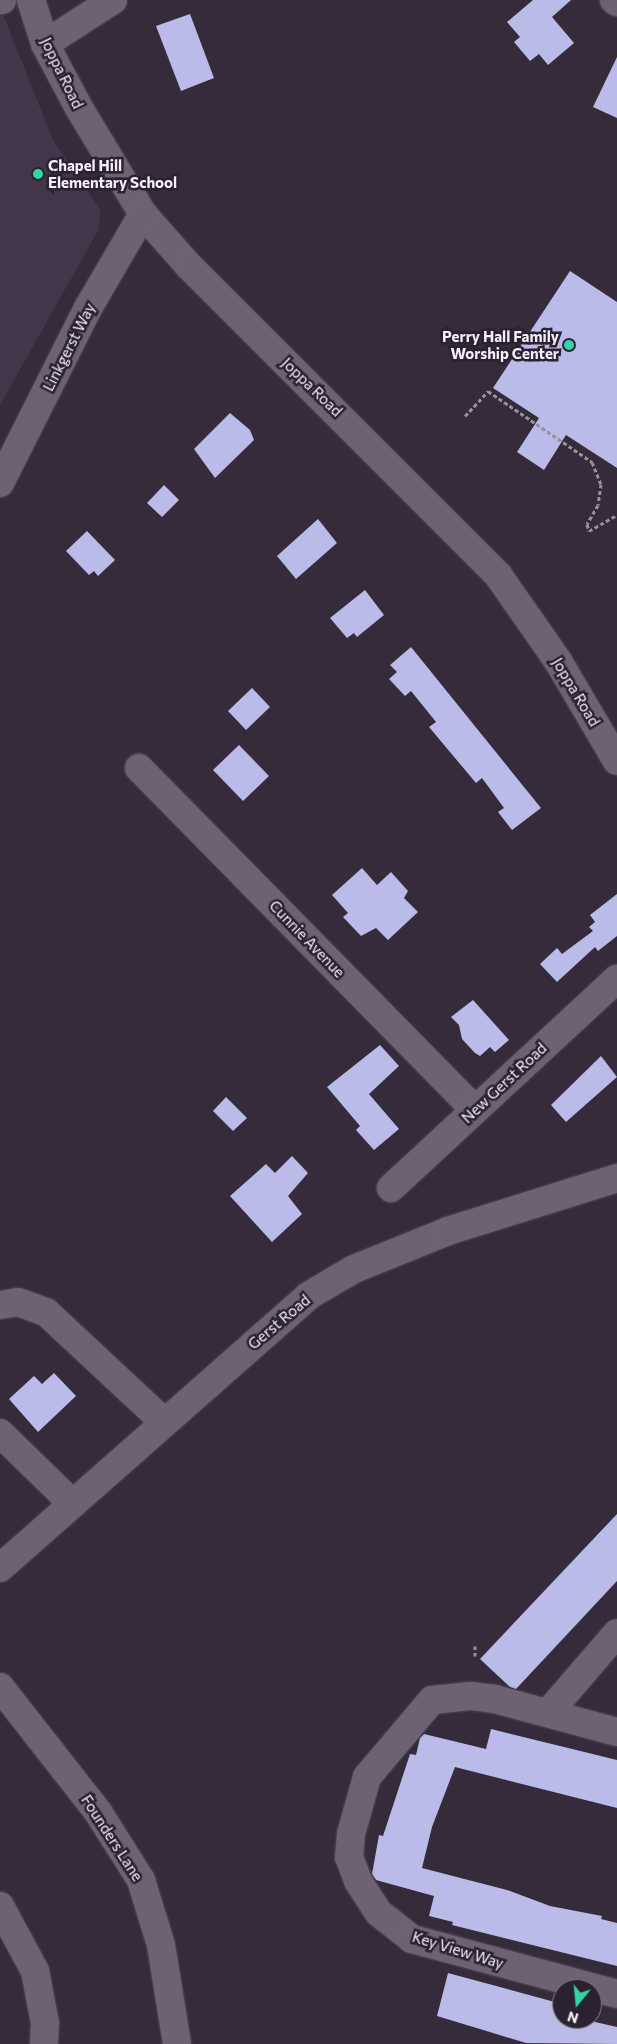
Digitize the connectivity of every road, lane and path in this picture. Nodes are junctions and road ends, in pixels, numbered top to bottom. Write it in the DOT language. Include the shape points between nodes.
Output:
graph roads {
  1 [pos="31,0"];
  2 [pos="113,0"];
  3 [pos="614,0"];
  4 [pos="617,2"];
  5 [pos="45,44"];
  6 [pos="143,214"];
  7 [pos="466,416"];
  8 [pos="0,484"];
  9 [pos="617,516"];
  10 [pos="617,761"];
  11 [pos="139,768"];
  12 [pos="617,980"];
  13 [pos="475,1110"];
  14 [pos="617,1178"];
  15 [pos="391,1188"];
  16 [pos="0,1305"];
  17 [pos="164,1422"];
  18 [pos="0,1434"];
  19 [pos="72,1503"];
  20 [pos="0,1568"];
  21 [pos="617,1633"];
  22 [pos="475,1646"];
  23 [pos="475,1656"];
  24 [pos="0,1687"];
  25 [pos="549,1712"];
  26 [pos="617,1732"];
  27 [pos="0,1906"];
  28 [pos="617,1994"];
  29 [pos="44,2044"];
  30 [pos="177,2044"];
  1 -- 5 [label="street, Joppa Road"];
  2 -- 5 [label="street"];
  3 -- 4 [label="street"];
  5 -- 6 [label="street, Joppa Road" via="98,143"];
  6 -- 8 [label="street, Linkgerst Way" via="88,308"];
  6 -- 10 [label="street, Joppa Road" via="189,266 498,575 553,653"];
  7 -- 9 [label="path" via="488,391 592,462 601,484 598,505 587,524 589,531"];
  11 -- 13 [label="street, Cunnie Avenue"];
  12 -- 13 [label="street, New Gerst Road"];
  13 -- 15 [label="street, New Gerst Road"];
  14 -- 17 [label="street, Gerst Road" via="465,1225 354,1270 308,1296"];
  16 -- 17 [label="street" via="18,1302 46,1312"];
  17 -- 19 [label="street, Gerst Road"];
  18 -- 19 [label="street"];
  19 -- 20 [label="street, Gerst Road"];
  21 -- 25 [label="street"];
  22 -- 23 [label="path"];
  24 -- 30 [label="street, Founders Lane" via="98,1812 141,1880 161,1945"];
  25 -- 26 [label="street, Key View Way"];
  25 -- 28 [label="street, Key View Way" via="470,1696 432,1700 368,1777 351,1834 349,1857 358,1881 379,1913 412,1940"];
  27 -- 29 [label="street" via="35,1971 45,2023"];
}
